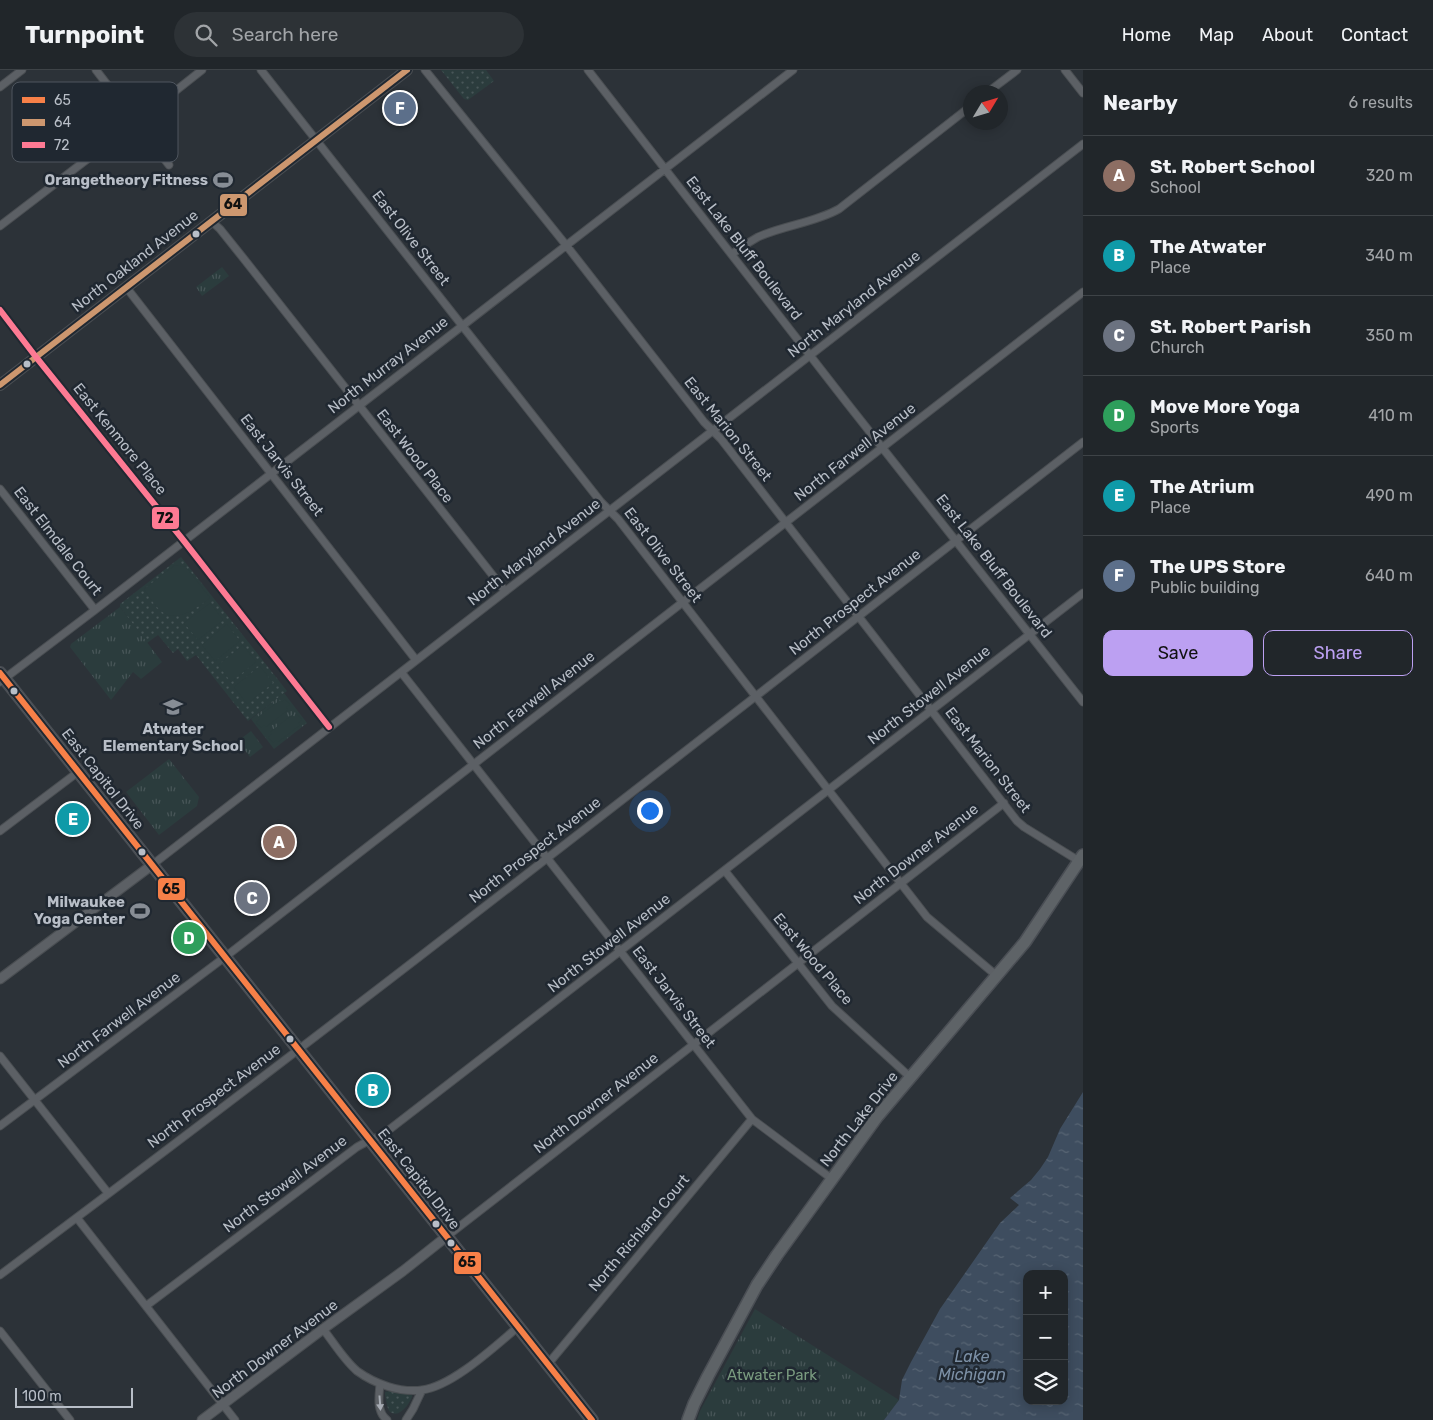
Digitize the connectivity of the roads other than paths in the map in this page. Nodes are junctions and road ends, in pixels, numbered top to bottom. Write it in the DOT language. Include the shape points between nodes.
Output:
graph roads {
  1 [pos="22,70"];
  2 [pos="96,70"];
  3 [pos="202,70"];
  4 [pos="261,70"];
  5 [pos="407,70"];
  6 [pos="425,70"];
  7 [pos="793,70"];
  8 [pos="1017,70"];
  9 [pos="1065,70"];
  10 [pos="592,72"];
  11 [pos="105,82"];
  12 [pos="997,85"];
  13 [pos="0,87"];
  14 [pos="178,89"];
  15 [pos="1083,93"];
  16 [pos="963,112"];
  17 [pos="316,140"];
  18 [pos="1083,144"];
  19 [pos="84,162"];
  20 [pos="167,162"];
  21 [pos="169,165"];
  22 [pos="665,169"];
  23 [pos="212,221"];
  24 [pos="0,226"];
  25 [pos="566,245"];
  26 [pos="732,254"];
  27 [pos="126,287"];
  28 [pos="1083,292"];
  29 [pos="0,310"];
  30 [pos="462,325"];
  31 [pos="810,355"];
  32 [pos="36,357"];
  33 [pos="0,385"];
  34 [pos="358,406"];
  35 [pos="712,431"];
  36 [pos="1083,442"];
  37 [pos="883,448"];
  38 [pos="271,474"];
  39 [pos="0,489"];
  40 [pos="610,510"];
  41 [pos="786,522"];
  42 [pos="957,541"];
  43 [pos="184,542"];
  44 [pos="505,591"];
  45 [pos="1083,593"];
  46 [pos="682,602"];
  47 [pos="95,610"];
  48 [pos="859,616"];
  49 [pos="1030,634"];
  50 [pos="416,660"];
  51 [pos="401,672"];
  52 [pos="1,678"];
  53 [pos="755,697"];
  54 [pos="1083,702"];
  55 [pos="932,710"];
  56 [pos="329,727"];
  57 [pos="473,765"];
  58 [pos="78,772"];
  59 [pos="828,790"];
  60 [pos="1004,803"];
  61 [pos="0,831"];
  62 [pos="547,858"];
  63 [pos="1081,858"];
  64 [pos="152,864"];
  65 [pos="724,871"];
  66 [pos="901,882"];
  67 [pos="620,952"];
  68 [pos="225,957"];
  69 [pos="798,964"];
  70 [pos="997,976"];
  71 [pos="0,979"];
  72 [pos="693,1045"];
  73 [pos="298,1050"];
  74 [pos="0,1056"];
  75 [pos="910,1077"];
  76 [pos="34,1100"];
  77 [pos="752,1119"];
  78 [pos="0,1126"];
  79 [pos="370,1140"];
  80 [pos="832,1179"];
  81 [pos="108,1193"];
  82 [pos="77,1218"];
  83 [pos="446,1237"];
  84 [pos="0,1275"];
  85 [pos="146,1306"];
  86 [pos="518,1327"];
  87 [pos="323,1329"];
  88 [pos="0,1331"];
  89 [pos="548,1364"];
  90 [pos="380,1384"];
  91 [pos="422,1390"];
  92 [pos="223,1404"];
  93 [pos="70,1420"];
  94 [pos="202,1420"];
  95 [pos="235,1420"];
  96 [pos="387,1420"];
  97 [pos="406,1420"];
  98 [pos="592,1420"];
  99 [pos="688,1420"];
  1 -- 13 [label="street"];
  2 -- 11 [label="street"];
  3 -- 14 [label="street"];
  4 -- 17 [label="street, East Olive Street"];
  5 -- 17 [label="main road, North Oakland Avenue"];
  6 -- 25 [label="street, East Marion Street"];
  7 -- 22 [label="street, North Murray Avenue"];
  8 -- 12 [label="street"];
  9 -- 15 [label="street"];
  10 -- 22 [label="street, East Lake Bluff Boulevard"];
  16 -- 26 [label="street" via="839,209 759,237"];
  17 -- 23 [label="main road, North Oakland Avenue"];
  17 -- 30 [label="street, East Olive Street"];
  18 -- 31 [label="street, North Maryland Avenue"];
  19 -- 24 [label="street"];
  20 -- 21 [label="street"];
  22 -- 25 [label="street, North Murray Avenue"];
  22 -- 26 [label="street, East Lake Bluff Boulevard"];
  23 -- 27 [label="main road, North Oakland Avenue"];
  23 -- 34 [label="street, East Wood Place"];
  25 -- 30 [label="street, North Murray Avenue"];
  25 -- 35 [label="street, East Marion Street"];
  26 -- 31 [label="street, East Lake Bluff Boulevard"];
  27 -- 32 [label="main road, North Oakland Avenue"];
  27 -- 38 [label="street, East Jarvis Street"];
  28 -- 37 [label="street, North Farwell Avenue"];
  29 -- 32 [label="street, East Kenmore Place"];
  30 -- 34 [label="street, North Murray Avenue"];
  30 -- 40 [label="street, East Olive Street"];
  31 -- 35 [label="street, North Maryland Avenue"];
  31 -- 37 [label="street, East Lake Bluff Boulevard"];
  32 -- 33 [label="main road, North Oakland Avenue"];
  32 -- 43 [label="street, East Kenmore Place"];
  34 -- 38 [label="street, North Murray Avenue"];
  34 -- 44 [label="street, East Wood Place"];
  35 -- 40 [label="street, North Maryland Avenue"];
  35 -- 41 [label="street, East Marion Street"];
  36 -- 42 [label="street, North Prospect Avenue"];
  37 -- 41 [label="street, North Farwell Avenue"];
  37 -- 42 [label="street, East Lake Bluff Boulevard"];
  38 -- 43 [label="street, North Murray Avenue"];
  38 -- 50 [label="street, East Jarvis Street"];
  39 -- 47 [label="street, East Elmdale Court"];
  40 -- 44 [label="street, North Maryland Avenue"];
  40 -- 46 [label="street, East Olive Street"];
  41 -- 46 [label="street, North Farwell Avenue"];
  41 -- 48 [label="street, East Marion Street"];
  42 -- 48 [label="street, North Prospect Avenue"];
  42 -- 49 [label="street, East Lake Bluff Boulevard"];
  43 -- 47 [label="street, North Murray Avenue"];
  43 -- 56 [label="street, East Kenmore Place"];
  44 -- 50 [label="street, North Maryland Avenue"];
  45 -- 49 [label="street, North Stowell Avenue"];
  46 -- 53 [label="street, East Olive Street"];
  46 -- 57 [label="street, North Farwell Avenue"];
  47 -- 52 [label="street, North Murray Avenue"];
  48 -- 53 [label="street, North Prospect Avenue"];
  48 -- 55 [label="street, East Marion Street"];
  49 -- 54 [label="street, East Lake Bluff Boulevard"];
  49 -- 55 [label="street, North Stowell Avenue"];
  50 -- 51 [label="street, North Maryland Avenue"];
  51 -- 56 [label="street, North Maryland Avenue"];
  51 -- 57 [label="street, East Jarvis Street"];
  52 -- 58 [label="main road, East Capitol Drive"];
  53 -- 59 [label="street, East Olive Street"];
  53 -- 62 [label="street, North Prospect Avenue"];
  55 -- 59 [label="street, North Stowell Avenue"];
  55 -- 60 [label="street, East Marion Street"];
  56 -- 64 [label="street, North Maryland Avenue"];
  57 -- 62 [label="street, East Jarvis Street"];
  57 -- 68 [label="street, North Farwell Avenue"];
  58 -- 61 [label="street"];
  58 -- 64 [label="main road, East Capitol Drive"];
  59 -- 65 [label="street, North Stowell Avenue"];
  59 -- 66 [label="street, East Olive Street"];
  60 -- 63 [label="street, East Marion Street" via="1024,827"];
  60 -- 66 [label="street, North Downer Avenue"];
  62 -- 67 [label="street, East Jarvis Street"];
  62 -- 73 [label="street, North Prospect Avenue"];
  63 -- 70 [label="main road, North Lake Drive" via="1025,942"];
  64 -- 68 [label="main road, East Capitol Drive"];
  64 -- 71 [label="street, North Maryland Avenue"];
  65 -- 67 [label="street, North Stowell Avenue"];
  65 -- 69 [label="street, East Wood Place"];
  66 -- 69 [label="street, North Downer Avenue"];
  66 -- 70 [label="street, East Olive Street" via="928,917"];
  67 -- 72 [label="street, East Jarvis Street"];
  67 -- 79 [label="street, North Stowell Avenue" via="381,1136"];
  68 -- 73 [label="main road, East Capitol Drive"];
  68 -- 76 [label="street, North Farwell Avenue"];
  69 -- 72 [label="street, North Downer Avenue"];
  69 -- 75 [label="street, East Wood Place" via="832,1006"];
  70 -- 75 [label="main road, North Lake Drive"];
  72 -- 77 [label="street, East Jarvis Street"];
  72 -- 83 [label="street, North Downer Avenue"];
  73 -- 79 [label="main road, East Capitol Drive"];
  73 -- 81 [label="street, North Prospect Avenue"];
  74 -- 76 [label="street"];
  75 -- 80 [label="main road, North Lake Drive"];
  76 -- 78 [label="street, North Farwell Avenue"];
  76 -- 81 [label="street"];
  77 -- 80 [label="street, East Jarvis Street"];
  77 -- 89 [label="street, North Richland Court"];
  79 -- 83 [label="main road, East Capitol Drive"];
  79 -- 85 [label="street, North Stowell Avenue"];
  80 -- 99 [label="main road, North Lake Drive" via="757,1285"];
  81 -- 82 [label="street, North Prospect Avenue"];
  82 -- 84 [label="street, North Prospect Avenue"];
  82 -- 85 [label="street"];
  83 -- 86 [label="main road, East Capitol Drive"];
  83 -- 87 [label="street, North Downer Avenue"];
  85 -- 92 [label="street"];
  86 -- 89 [label="main road, East Capitol Drive"];
  86 -- 91 [label="street" via="462,1372"];
  87 -- 90 [label="street" via="357,1370"];
  87 -- 92 [label="street, North Downer Avenue"];
  88 -- 93 [label="street"];
  89 -- 98 [label="main road, East Capitol Drive"];
  90 -- 91 [label="street"];
  90 -- 96 [label="street, one-way" via="379,1402"];
  91 -- 97 [label="street"];
  92 -- 94 [label="street, North Downer Avenue"];
  92 -- 95 [label="street"];
}
